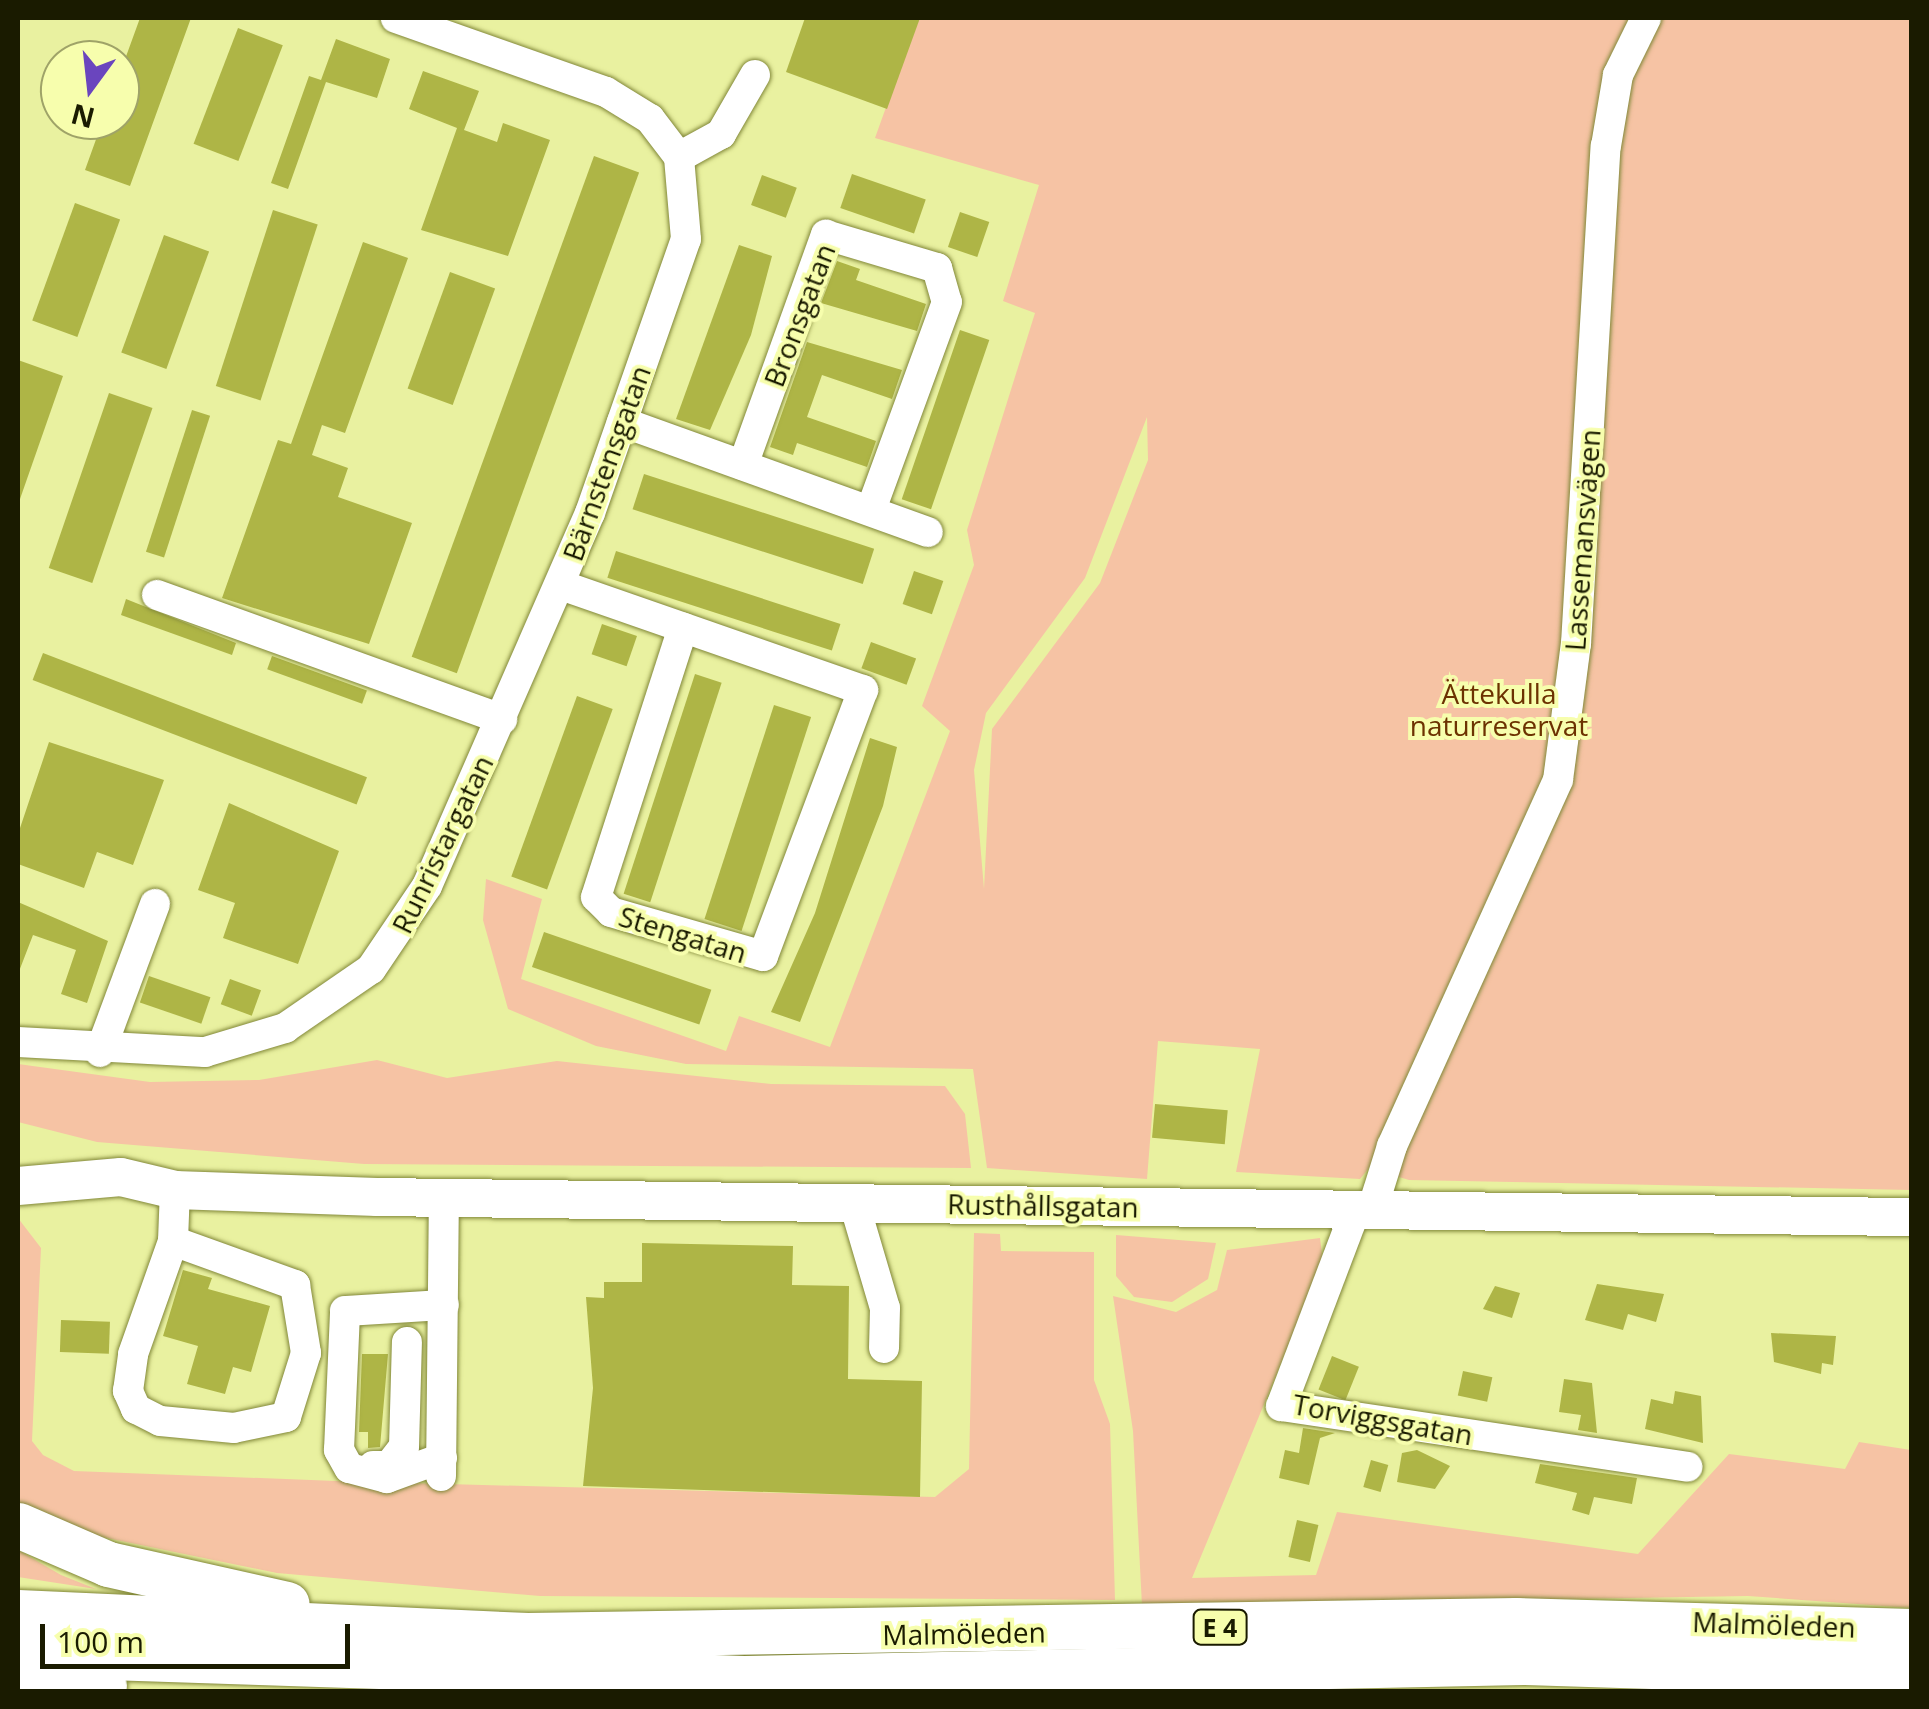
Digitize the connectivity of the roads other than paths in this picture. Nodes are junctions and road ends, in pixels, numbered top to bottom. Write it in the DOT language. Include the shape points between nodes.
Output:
graph roads {
  1 [pos="396,18"];
  2 [pos="1646,18"];
  3 [pos="755,75"];
  4 [pos="678,157"];
  5 [pos="622,422"];
  6 [pos="743,465"];
  7 [pos="871,510"];
  8 [pos="928,532"];
  9 [pos="562,585"];
  10 [pos="157,595"];
  11 [pos="683,628"];
  12 [pos="502,719"];
  13 [pos="155,904"];
  14 [pos="18,1042"];
  15 [pos="100,1052"];
  16 [pos="18,1186"];
  17 [pos="175,1190"];
  18 [pos="444,1198"];
  19 [pos="854,1203"];
  20 [pos="18,1205"];
  21 [pos="1364,1210"];
  22 [pos="1912,1217"];
  23 [pos="174,1241"];
  24 [pos="365,1306"];
  25 [pos="444,1306"];
  26 [pos="408,1342"];
  27 [pos="884,1348"];
  28 [pos="1687,1466"];
  29 [pos="18,1525"];
  30 [pos="18,1612"];
  31 [pos="1912,1630"];
  32 [pos="528,1634"];
  33 [pos="18,1654"];
  34 [pos="1912,1674"];
  35 [pos="476,1675"];
  36 [pos="18,1690"];
  1 -- 4 [label="street" via="606,92 650,119"];
  2 -- 21 [label="street, Lassemansvägen" via="1618,75 1606,146 1576,644 1558,780"];
  3 -- 4 [label="street" via="721,134"];
  4 -- 5 [label="street, Bärnstensgatan" via="686,239"];
  5 -- 6 [label="street"];
  5 -- 9 [label="street, Bärnstensgatan"];
  6 -- 7 [label="street"];
  6 -- 7 [label="street, Bronsgatan" via="826,235 937,268 948,302"];
  7 -- 8 [label="street"];
  9 -- 11 [label="street, Stengatan"];
  9 -- 12 [label="street, Bärnstensgatan"];
  10 -- 12 [label="street"];
  11 -- 11 [label="street, Stengatan" via="862,690 764,956 610,912 596,897"];
  12 -- 15 [label="street, Runristargatan" via="410,916 345,991 234,1046"];
  13 -- 15 [label="street"];
  14 -- 15 [label="street, Runristargatan"];
  16 -- 17 [label="main road, Rusthållsgatan" via="122,1177"];
  17 -- 18 [label="main road, Rusthållsgatan"];
  17 -- 20 [label="main road, Rusthållsgatan" via="152,1203"];
  17 -- 23 [label="street"];
  18 -- 19 [label="main road, Rusthållsgatan"];
  18 -- 25 [label="street"];
  19 -- 21 [label="main road, Rusthållsgatan"];
  19 -- 27 [label="street" via="885,1308"];
  21 -- 22 [label="main road, Rusthållsgatan"];
  21 -- 28 [label="street, Torviggsgatan" via="1281,1406"];
  23 -- 23 [label="street" via="133,1354 128,1391 136,1409 160,1421 234,1428 286,1417 306,1353 295,1285"];
  24 -- 25 [label="street"];
  24 -- 25 [label="street" via="352,1306 341,1322 342,1458 387,1478 442,1468"];
  24 -- 26 [label="street" via="350,1324 350,1440 353,1453 377,1467 404,1447"];
  29 -- 32 [label="highway" via="179,1583"];
  30 -- 32 [label="highway, Malmöleden / E 4"];
  31 -- 32 [label="highway, Malmöleden / E 4" via="1516,1620"];
  33 -- 35 [label="highway, Malmöleden / E 4"];
  34 -- 35 [label="highway, Malmöleden / E 4" via="1523,1662"];
  35 -- 36 [label="highway"];
}
